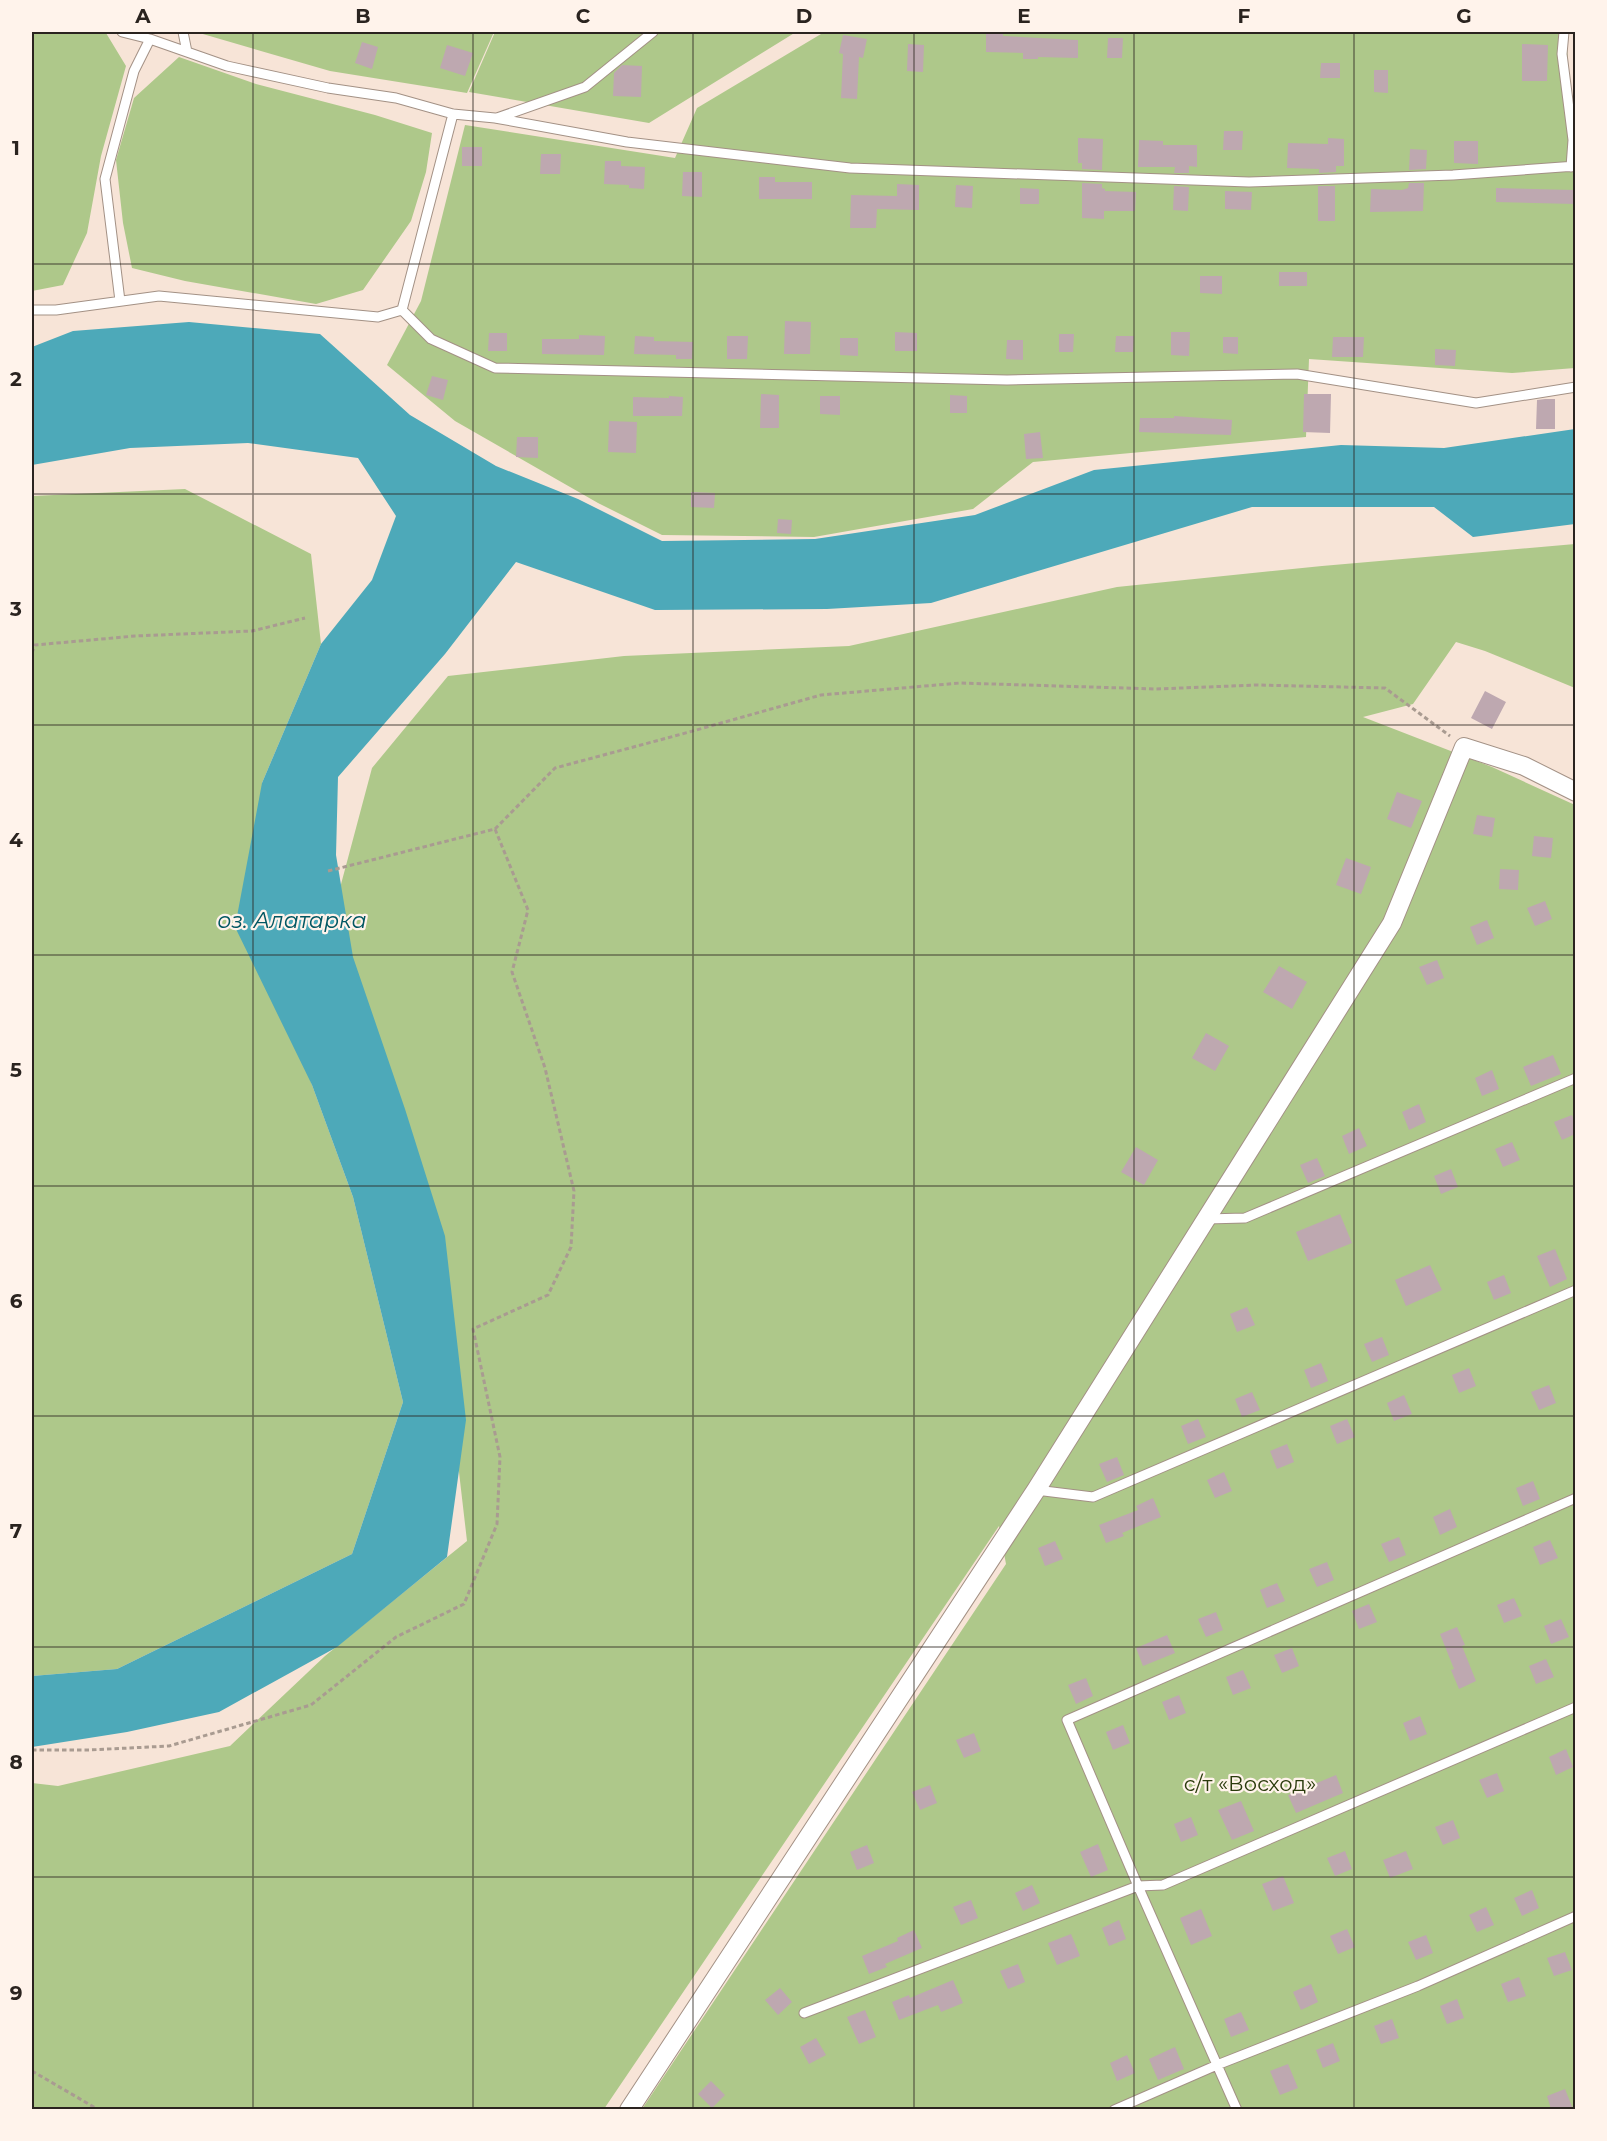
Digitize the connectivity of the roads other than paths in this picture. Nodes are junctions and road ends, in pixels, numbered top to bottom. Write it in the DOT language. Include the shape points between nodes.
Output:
graph roads {
  1 [pos="122,32"];
  2 [pos="183,32"];
  3 [pos="653,32"];
  4 [pos="1564,32"];
  5 [pos="150,39"];
  6 [pos="187,52"];
  7 [pos="453,114"];
  8 [pos="495,118"];
  9 [pos="1574,138"];
  10 [pos="1573,166"];
  11 [pos="120,301"];
  12 [pos="32,310"];
  13 [pos="402,310"];
  14 [pos="1575,387"];
  15 [pos="1575,792"];
  16 [pos="1575,1078"];
  17 [pos="1206,1219"];
  18 [pos="1575,1290"];
  19 [pos="1036,1490"];
  20 [pos="1575,1498"];
  21 [pos="1575,1707"];
  22 [pos="1138,1886"];
  23 [pos="1575,1916"];
  24 [pos="804,2013"];
  25 [pos="1217,2065"];
  26 [pos="629,2109"];
  27 [pos="1114,2109"];
  28 [pos="1237,2109"];
  1 -- 5 [label="lane"];
  2 -- 6 [label="lane"];
  3 -- 8 [label="lane" via="585,87"];
  4 -- 9 [label="lane" via="1562,54"];
  5 -- 6 [label="lane"];
  5 -- 11 [label="lane" via="135,71 105,179"];
  6 -- 7 [label="lane" via="227,66"];
  7 -- 8 [label="lane"];
  7 -- 13 [label="lane"];
  8 -- 10 [label="lane" via="627,142 849,168 1249,182 1453,176"];
  9 -- 10 [label="lane"];
  11 -- 12 [label="lane"];
  11 -- 13 [label="lane" via="159,296 378,317"];
  13 -- 14 [label="lane" via="430,339 495,368 1006,380 1297,374 1476,403"];
  15 -- 17 [label="street" via="1524,766 1464,747 1392,923"];
  16 -- 17 [label="lane" via="1245,1218"];
  17 -- 19 [label="street"];
  18 -- 19 [label="lane" via="1093,1497"];
  19 -- 26 [label="street"];
  20 -- 22 [label="lane" via="1067,1720"];
  21 -- 22 [label="lane" via="1163,1885"];
  22 -- 24 [label="lane"];
  22 -- 25 [label="lane"];
  23 -- 25 [label="lane" via="1418,1986"];
  25 -- 27 [label="lane"];
  25 -- 28 [label="lane"];
}
